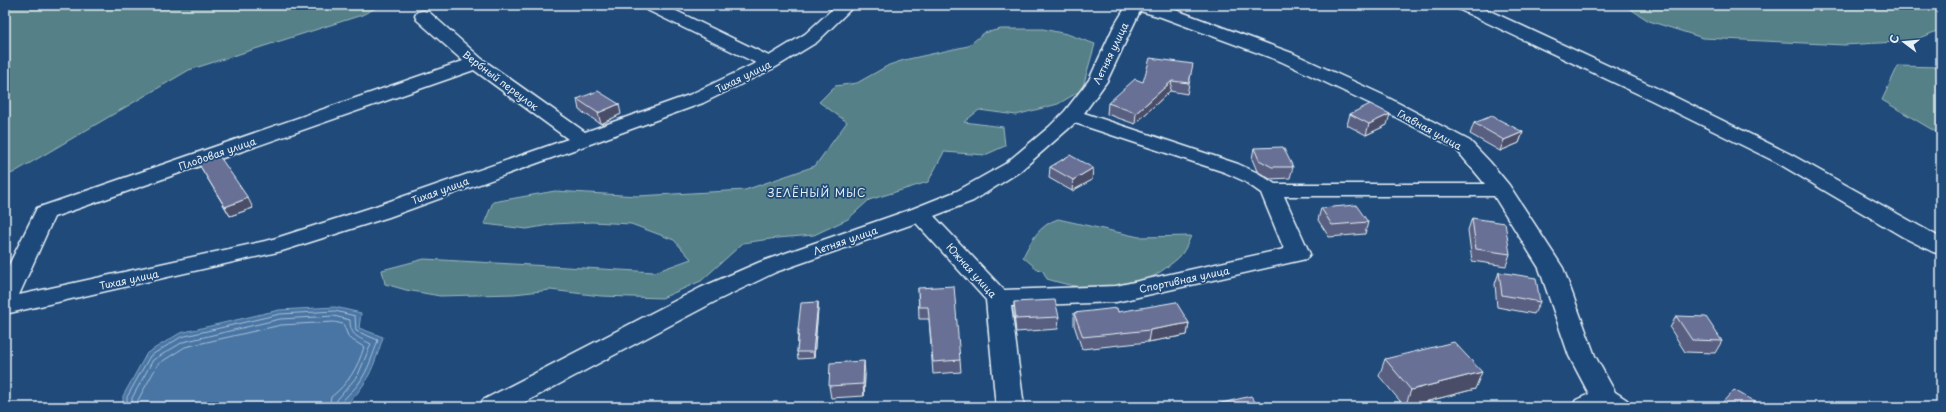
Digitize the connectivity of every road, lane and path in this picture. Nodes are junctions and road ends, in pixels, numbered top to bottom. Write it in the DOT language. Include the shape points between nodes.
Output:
graph roads {
  1 [pos="650,5"];
  2 [pos="848,5"];
  3 [pos="1135,5"];
  4 [pos="1464,5"];
  5 [pos="423,16"];
  6 [pos="476,63"];
  7 [pos="770,63"];
  8 [pos="1072,115"];
  9 [pos="583,140"];
  10 [pos="1270,190"];
  11 [pos="1501,190"];
  12 [pos="920,214"];
  13 [pos="1941,247"];
  14 [pos="5,298"];
  15 [pos="998,298"];
  16 [pos="5,306"];
  17 [pos="1603,404"];
  18 [pos="493,407"];
  19 [pos="1010,407"];
  1 -- 7 [label="street"];
  2 -- 7 [label="street, Тихая улица" via="811,38"];
  3 -- 8 [label="street, Летняя улица" via="1098,81"];
  3 -- 11 [label="street, Главная улица" via="1167,13 1286,56 1376,99 1462,145 1483,166"];
  4 -- 13 [label="street" via="1783,158"];
  5 -- 6 [label="street, Вербный переулок"];
  6 -- 9 [label="street, Вербный переулок"];
  6 -- 14 [label="street, Плодовая улица" via="46,213"];
  7 -- 9 [label="street, Тихая улица" via="696,99"];
  8 -- 10 [label="street" via="1231,168"];
  8 -- 12 [label="street, Летняя улица" via="1012,168 965,196"];
  9 -- 16 [label="street, Тихая улица" via="381,212 274,246"];
  10 -- 11 [label="street"];
  10 -- 15 [label="street, Спортивная улица" via="1298,254 1116,294"];
  11 -- 17 [label="street, Главная улица" via="1551,268 1582,356"];
  12 -- 15 [label="street, Южная улица"];
  12 -- 18 [label="street, Летняя улица" via="768,267 709,294"];
  15 -- 19 [label="street, Южная улица"];
}
